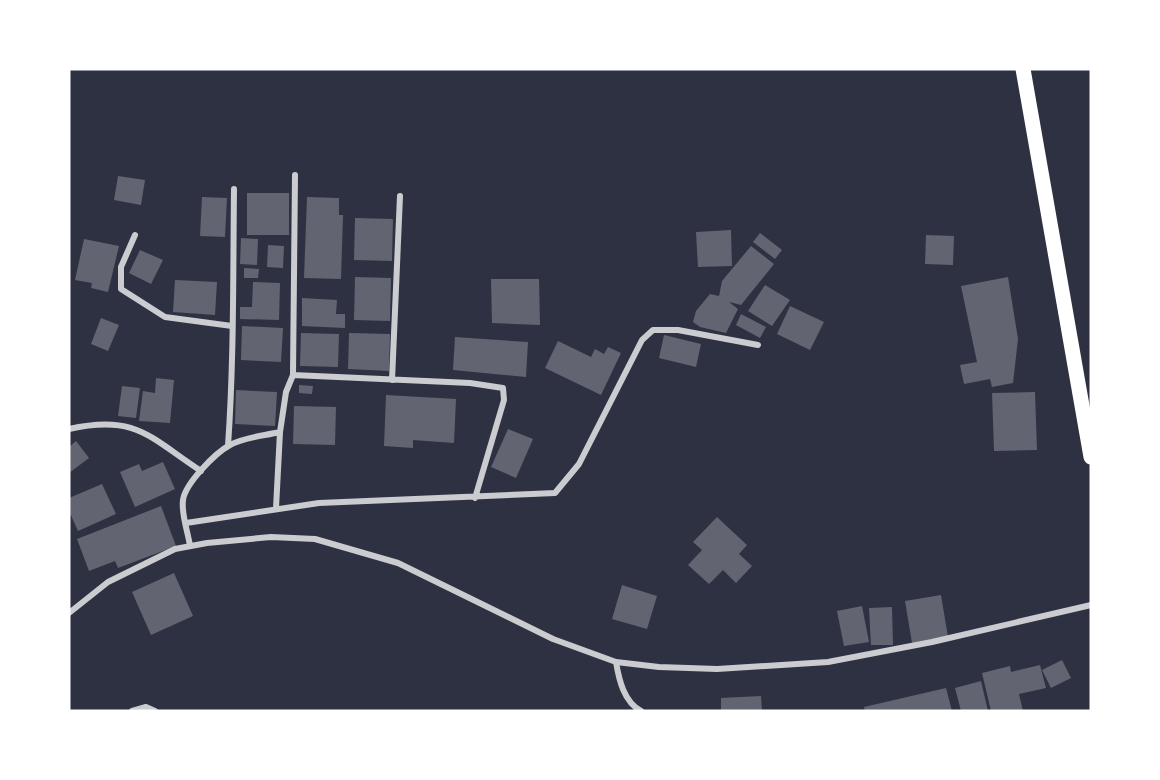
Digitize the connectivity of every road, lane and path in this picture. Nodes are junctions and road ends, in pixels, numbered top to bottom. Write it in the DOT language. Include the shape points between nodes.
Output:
graph roads {
  1 [pos="1023,69"];
  2 [pos="295,175"];
  3 [pos="234,189"];
  4 [pos="400,196"];
  5 [pos="135,235"];
  6 [pos="232,326"];
  7 [pos="758,345"];
  8 [pos="292,375"];
  9 [pos="392,380"];
  10 [pos="69,429"];
  11 [pos="280,432"];
  12 [pos="228,446"];
  13 [pos="1091,457"];
  14 [pos="201,471"];
  15 [pos="475,498"];
  16 [pos="276,508"];
  17 [pos="186,523"];
  18 [pos="190,546"];
  19 [pos="1091,605"];
  20 [pos="69,613"];
  21 [pos="616,662"];
  22 [pos="132,711"];
  23 [pos="154,711"];
  24 [pos="641,711"];
  1 -- 13 [label="main road"];
  2 -- 8 [label="street"];
  3 -- 6 [label="street"];
  4 -- 9 [label="street"];
  5 -- 6 [label="street" via="121,267 121,289 165,317"];
  6 -- 12 [label="street"];
  7 -- 15 [label="street" via="678,330 652,330 642,340 579,464 555,493"];
  8 -- 9 [label="street"];
  8 -- 11 [label="street"];
  9 -- 15 [label="street" via="495,385 505,392"];
  10 -- 14 [label="street" via="133,426"];
  11 -- 12 [label="street"];
  11 -- 16 [label="street"];
  12 -- 14 [label="street"];
  14 -- 17 [label="street" via="185,490 182,502"];
  15 -- 16 [label="street" via="319,502"];
  16 -- 17 [label="street"];
  17 -- 18 [label="street"];
  18 -- 20 [label="street" via="175,549 108,582"];
  18 -- 21 [label="street" via="261,537 315,538 398,563 553,639"];
  19 -- 21 [label="street" via="828,662 717,669"];
  21 -- 24 [label="street" via="626,695"];
  22 -- 23 [label="street" via="146,707"];
}
